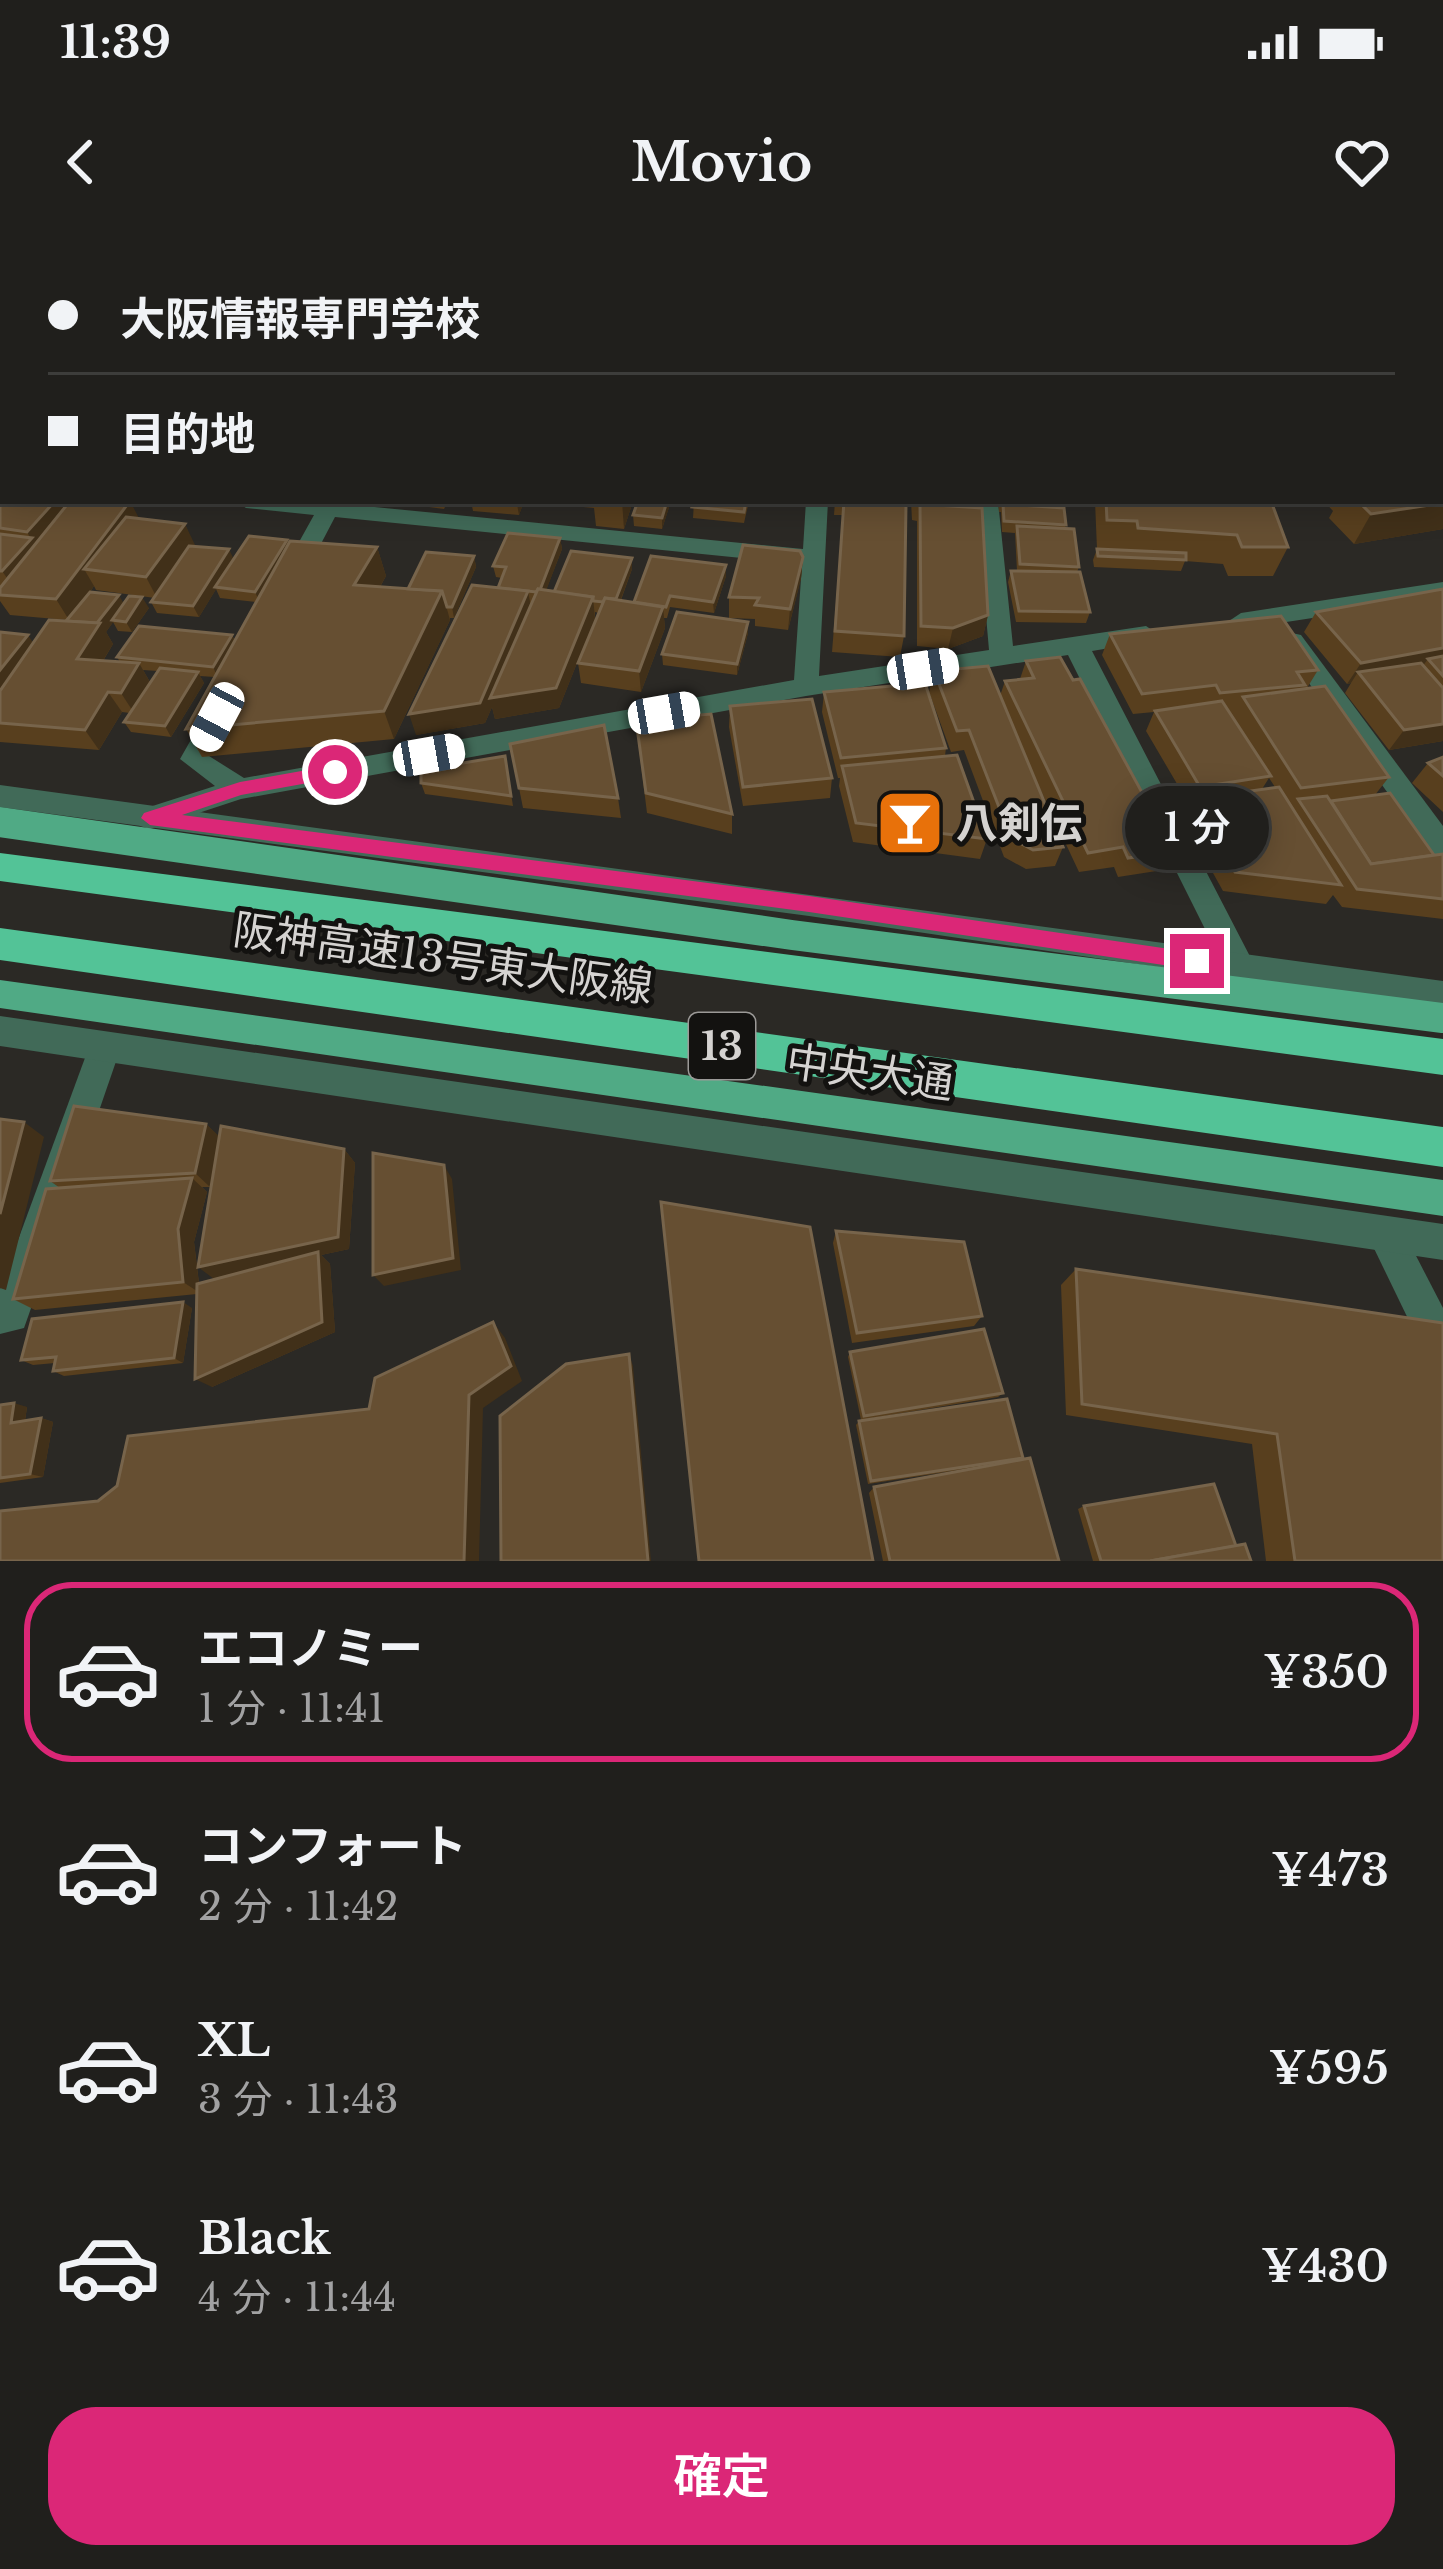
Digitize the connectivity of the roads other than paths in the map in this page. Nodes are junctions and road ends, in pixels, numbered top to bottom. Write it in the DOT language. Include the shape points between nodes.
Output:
graph roads {
  1 [pos="277,504"];
  2 [pos="817,504"];
  3 [pos="987,504"];
  4 [pos="328,509"];
  5 [pos="816,558"];
  6 [pos="1443,590"];
  7 [pos="284,592"];
  8 [pos="1274,617"];
  9 [pos="1208,626"];
  10 [pos="1163,632"];
  11 [pos="1075,643"];
  12 [pos="1002,657"];
  13 [pos="806,687"];
  14 [pos="228,696"];
  15 [pos="240,789"];
  16 [pos="0,796"];
  17 [pos="150,818"];
  18 [pos="0,822"];
  19 [pos="1443,848"];
  20 [pos="0,867"];
  21 [pos="0,944"];
  22 [pos="1240,968"];
  23 [pos="0,994"];
  24 [pos="1443,995"];
  25 [pos="1443,1018"];
  26 [pos="0,1031"];
  27 [pos="105,1047"];
  28 [pos="1443,1057"];
  29 [pos="1443,1147"];
  30 [pos="1443,1198"];
  31 [pos="1385,1234"];
  32 [pos="1443,1242"];
  33 [pos="0,1315"];
  34 [pos="1443,1348"];
  1 -- 4 [label="street"];
  2 -- 5 [label="street"];
  3 -- 12 [label="street"];
  4 -- 5 [label="street"];
  4 -- 7 [label="street"];
  5 -- 13 [label="street"];
  6 -- 8 [label="street"];
  8 -- 9 [label="street"];
  8 -- 19 [label="street"];
  10 -- 11 [label="street"];
  11 -- 12 [label="street"];
  11 -- 22 [label="street"];
  12 -- 13 [label="street"];
  13 -- 15 [label="street"];
  14 -- 15 [label="street" via="194,758"];
  15 -- 17 [label="street"];
  16 -- 17 [label="street"];
  17 -- 22 [label="street"];
  18 -- 25 [label="main road, bridge"];
  20 -- 28 [label="highway, 阪神高速13号東大阪線 / 13"];
  21 -- 29 [label="highway, 阪神高速13号東大阪線 / 13"];
  22 -- 24 [label="street"];
  23 -- 30 [label="main road, 中央大通"];
  26 -- 27 [label="street"];
  27 -- 31 [label="street"];
  27 -- 33 [label="street" via="10,1314"];
  31 -- 32 [label="street"];
  31 -- 34 [label="street"];
}
